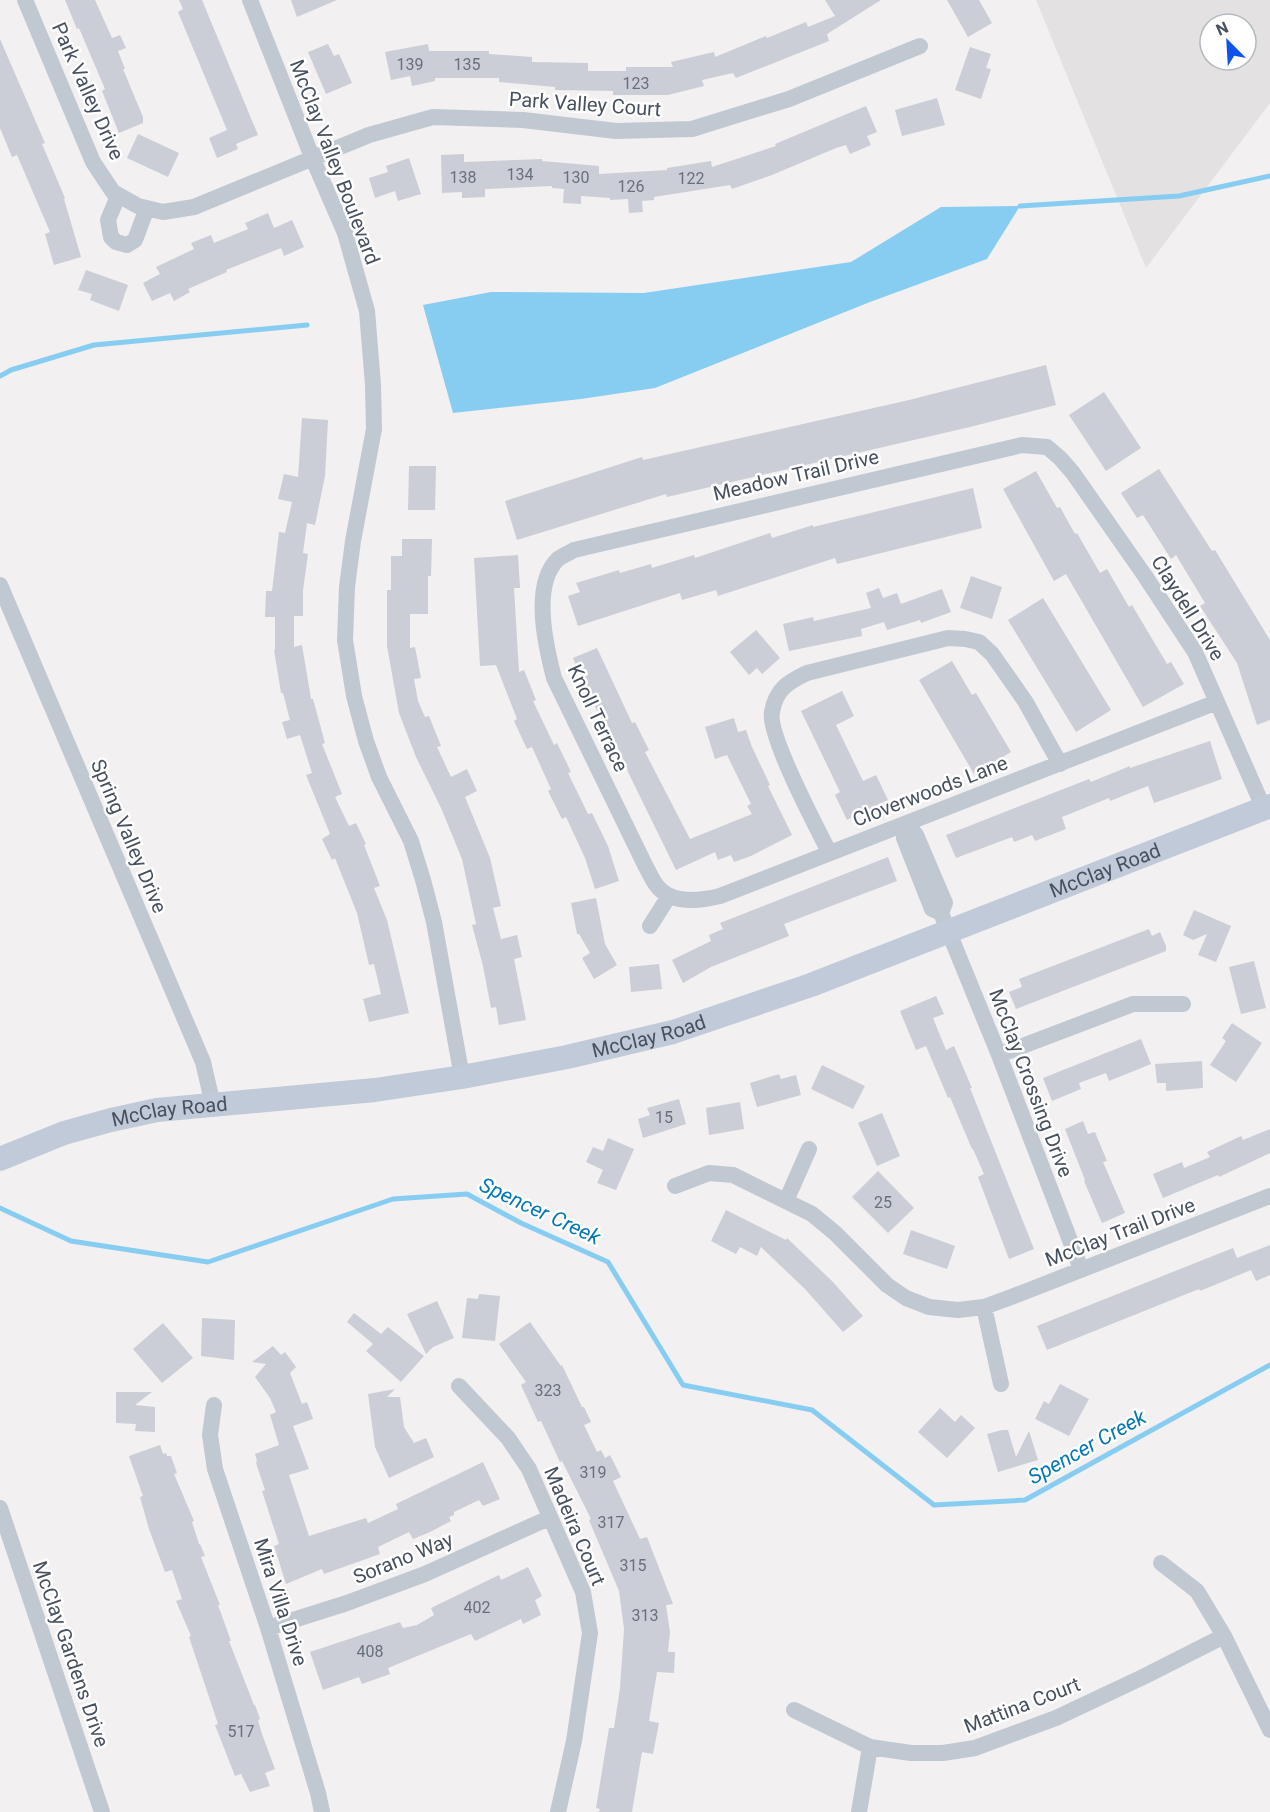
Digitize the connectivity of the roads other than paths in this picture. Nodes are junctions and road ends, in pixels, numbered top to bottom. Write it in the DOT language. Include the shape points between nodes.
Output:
graph roads {
  1 [pos="26,0"];
  2 [pos="250,0"];
  3 [pos="920,46"];
  4 [pos="312,158"];
  5 [pos="117,196"];
  6 [pos="147,208"];
  7 [pos="1047,447"];
  8 [pos="558,559"];
  9 [pos="0,585"];
  10 [pos="1217,702"];
  11 [pos="1060,764"];
  12 [pos="1267,807"];
  13 [pos="906,824"];
  14 [pos="829,852"];
  15 [pos="664,892"];
  16 [pos="944,922"];
  17 [pos="650,926"];
  18 [pos="1183,1004"];
  19 [pos="999,1055"];
  20 [pos="462,1077"];
  21 [pos="213,1105"];
  22 [pos="809,1149"];
  23 [pos="0,1159"];
  24 [pos="675,1186"];
  25 [pos="1270,1196"];
  26 [pos="786,1201"];
  27 [pos="1081,1269"];
  28 [pos="984,1306"];
  29 [pos="1001,1384"];
  30 [pos="459,1386"];
  31 [pos="214,1405"];
  32 [pos="0,1509"];
  33 [pos="549,1518"];
  34 [pos="1161,1563"];
  35 [pos="268,1628"];
  36 [pos="1224,1636"];
  37 [pos="794,1710"];
  38 [pos="1270,1730"];
  39 [pos="870,1747"];
  40 [pos="102,1812"];
  41 [pos="322,1812"];
  42 [pos="558,1812"];
  43 [pos="859,1812"];
  1 -- 5 [label="street, Park Valley Drive" via="93,162"];
  2 -- 4 [label="street, McClay Valley Boulevard"];
  3 -- 4 [label="street, Park Valley Court" via="789,99 692,129 616,131 523,120 433,117 369,135"];
  4 -- 6 [label="street" via="194,207 163,212"];
  4 -- 20 [label="street, McClay Valley Boulevard" via="345,233 368,311 374,429 353,542 345,640 354,696 379,777 411,841 423,880"];
  5 -- 6 [label="street"];
  5 -- 6 [label="street" via="108,220 111,237 121,244 135,240"];
  7 -- 8 [label="street, Meadow Trail Drive" via="1022,445 1004,449 613,540 574,550"];
  7 -- 10 [label="street, Claydell Drive" via="1073,473 1151,585 1195,652"];
  8 -- 15 [label="street, Knoll Terrace" via="543,591 547,652 554,678 645,865"];
  9 -- 21 [label="street, Spring Valley Drive" via="203,1062"];
  10 -- 11 [label="street, Cloverwoods Lane"];
  10 -- 12 [label="street, Claydell Drive"];
  11 -- 13 [label="street, Cloverwoods Lane"];
  11 -- 14 [label="street" via="1025,701 979,642 948,638 807,673 788,682 777,696 771,714 791,774"];
  12 -- 16 [label="main road, McClay Road"];
  13 -- 14 [label="street, Cloverwoods Lane"];
  13 -- 16 [label="street, McClay Crossing Drive" via="904,838 932,909"];
  14 -- 15 [label="street, Cloverwoods Lane" via="698,902"];
  15 -- 17 [label="street"];
  16 -- 19 [label="street, McClay Crossing Drive"];
  16 -- 20 [label="main road, McClay Road" via="771,999 673,1032"];
  18 -- 19 [label="street" via="1132,1004"];
  19 -- 27 [label="street, McClay Crossing Drive"];
  20 -- 21 [label="main road, McClay Road" via="375,1090"];
  21 -- 23 [label="main road, McClay Road" via="157,1110 111,1120 64,1133"];
  22 -- 26 [label="street"];
  24 -- 26 [label="street, McClay Trail Drive" via="709,1173 733,1175"];
  25 -- 27 [label="street, McClay Trail Drive"];
  26 -- 28 [label="street, McClay Trail Drive" via="812,1214 906,1298 930,1307 958,1310"];
  27 -- 28 [label="street, McClay Trail Drive"];
  28 -- 29 [label="street"];
  30 -- 33 [label="street, Madeira Court" via="519,1453"];
  31 -- 35 [label="street, Mira Villa Drive" via="210,1435 215,1469"];
  32 -- 40 [label="street, McClay Gardens Drive"];
  33 -- 35 [label="street, Sorano Way" via="425,1574"];
  33 -- 42 [label="street, Madeira Court" via="583,1592 590,1633 574,1741"];
  34 -- 36 [label="street" via="1197,1591"];
  35 -- 41 [label="street, Mira Villa Drive"];
  36 -- 38 [label="street"];
  36 -- 39 [label="street, Mattina Court" via="1056,1719 975,1748 911,1753"];
  37 -- 39 [label="street, Mattina Court"];
  39 -- 43 [label="street"];
}
